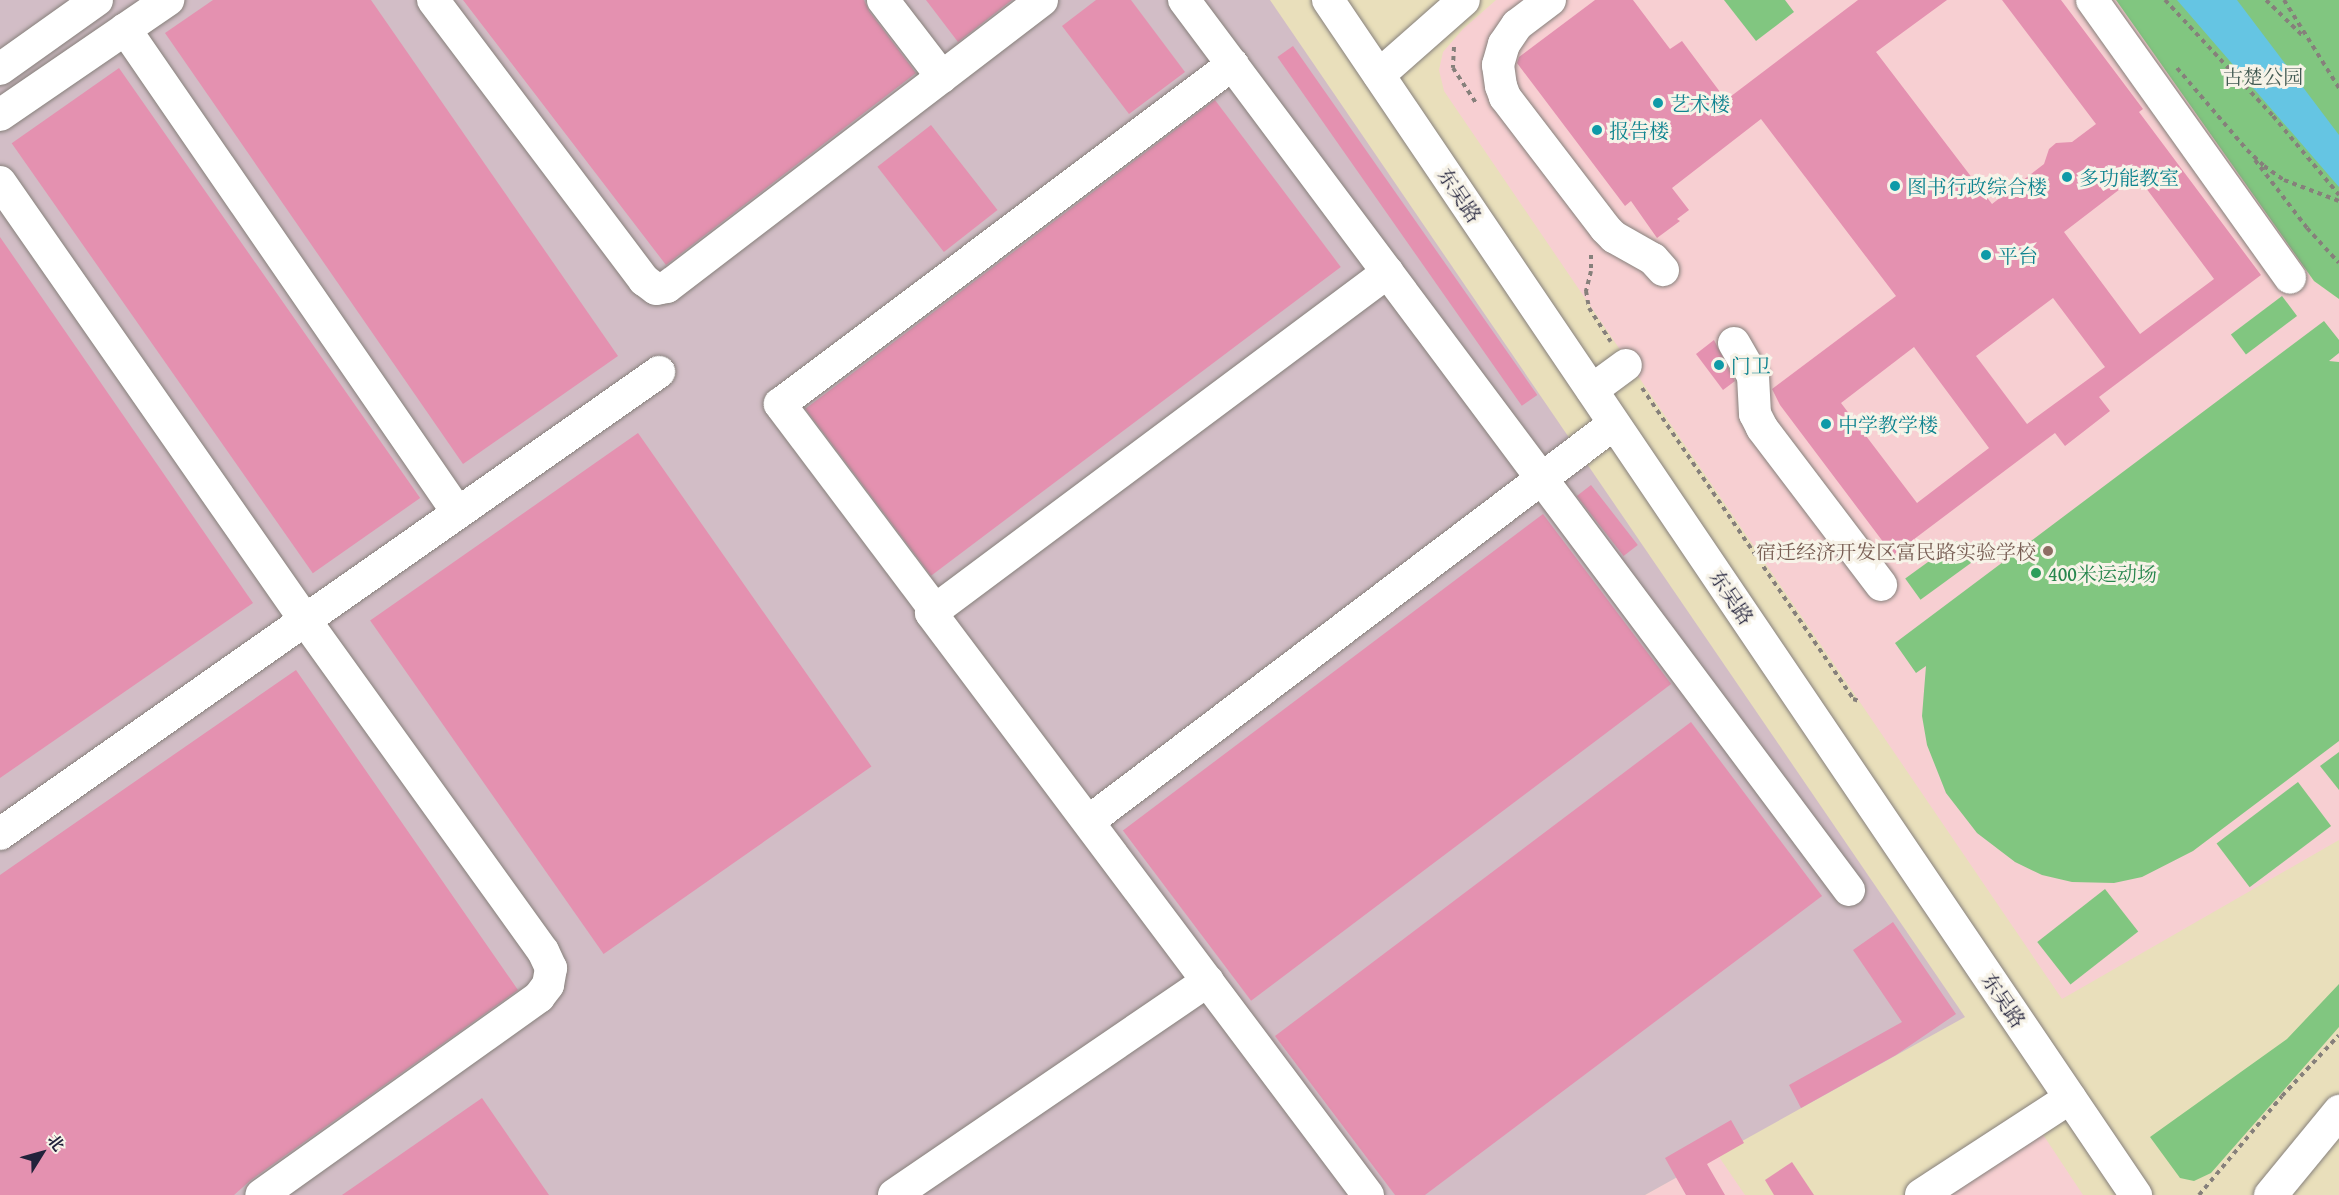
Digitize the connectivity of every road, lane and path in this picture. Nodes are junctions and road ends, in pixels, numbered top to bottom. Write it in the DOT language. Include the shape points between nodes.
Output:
graph roads {
  1 [pos="98,0"];
  2 [pos="168,0"];
  3 [pos="433,0"];
  4 [pos="883,0"];
  5 [pos="1042,0"];
  6 [pos="1185,0"];
  7 [pos="1328,0"];
  8 [pos="1464,0"];
  9 [pos="1550,0"];
  10 [pos="2092,0"];
  11 [pos="2165,0"];
  12 [pos="2266,0"];
  13 [pos="2284,0"];
  14 [pos="125,29"];
  15 [pos="2308,40"];
  16 [pos="1233,64"];
  17 [pos="2174,65"];
  18 [pos="0,69"];
  19 [pos="1379,75"];
  20 [pos="942,77"];
  21 [pos="2339,88"];
  22 [pos="0,115"];
  23 [pos="2247,150"];
  24 [pos="0,182"];
  25 [pos="2339,195"];
  26 [pos="2339,201"];
  27 [pos="2339,263"];
  28 [pos="1663,270"];
  29 [pos="1388,272"];
  30 [pos="2290,278"];
  31 [pos="1734,343"];
  32 [pos="1626,365"];
  33 [pos="659,372"];
  34 [pos="1592,390"];
  35 [pos="1614,424"];
  36 [pos="1542,479"];
  37 [pos="458,513"];
  38 [pos="1881,585"];
  39 [pos="935,610"];
  40 [pos="305,620"];
  41 [pos="1089,821"];
  42 [pos="0,834"];
  43 [pos="1849,890"];
  44 [pos="1208,981"];
  45 [pos="2339,1035"];
  46 [pos="2070,1098"];
  47 [pos="2339,1111"];
  48 [pos="2131,1194"];
  49 [pos="261,1195"];
  50 [pos="894,1195"];
  51 [pos="1368,1195"];
  52 [pos="1921,1195"];
  53 [pos="2199,1195"];
  54 [pos="2271,1195"];
  1 -- 18 [label="street"];
  2 -- 14 [label="street"];
  3 -- 20 [label="street" via="644,280 656,289 667,286"];
  4 -- 20 [label="street"];
  5 -- 20 [label="street"];
  6 -- 16 [label="street"];
  7 -- 19 [label="street, 东吴路"];
  8 -- 19 [label="street"];
  9 -- 28 [label="street" via="1517,25 1504,44 1498,65 1505,97 1605,228 1653,259"];
  10 -- 30 [label="street"];
  11 -- 25 [label="path" via="2273,116"];
  12 -- 15 [label="path"];
  13 -- 15 [label="path"];
  14 -- 22 [label="street"];
  14 -- 37 [label="street"];
  15 -- 21 [label="path"];
  16 -- 29 [label="street"];
  16 -- 39 [label="street" via="780,404"];
  17 -- 23 [label="path"];
  19 -- 34 [label="street, 东吴路"];
  23 -- 26 [label="path" via="2284,180"];
  23 -- 27 [label="path"];
  24 -- 40 [label="street"];
  29 -- 36 [label="street"];
  29 -- 39 [label="street"];
  31 -- 38 [label="street" via="1753,376 1755,414 1762,428"];
  32 -- 34 [label="street"];
  33 -- 37 [label="street"];
  34 -- 35 [label="street, 东吴路"];
  35 -- 36 [label="street"];
  35 -- 46 [label="street, 东吴路"];
  36 -- 41 [label="street"];
  36 -- 43 [label="street"];
  37 -- 40 [label="street"];
  39 -- 41 [label="street" via="931,613"];
  40 -- 42 [label="street"];
  40 -- 49 [label="street" via="543,951 550,968 548,985 539,998"];
  41 -- 44 [label="street"];
  44 -- 50 [label="street"];
  44 -- 51 [label="street"];
  45 -- 53 [label="path"];
  46 -- 48 [label="street, 东吴路"];
  46 -- 52 [label="street"];
  47 -- 54 [label="main road"];
}
